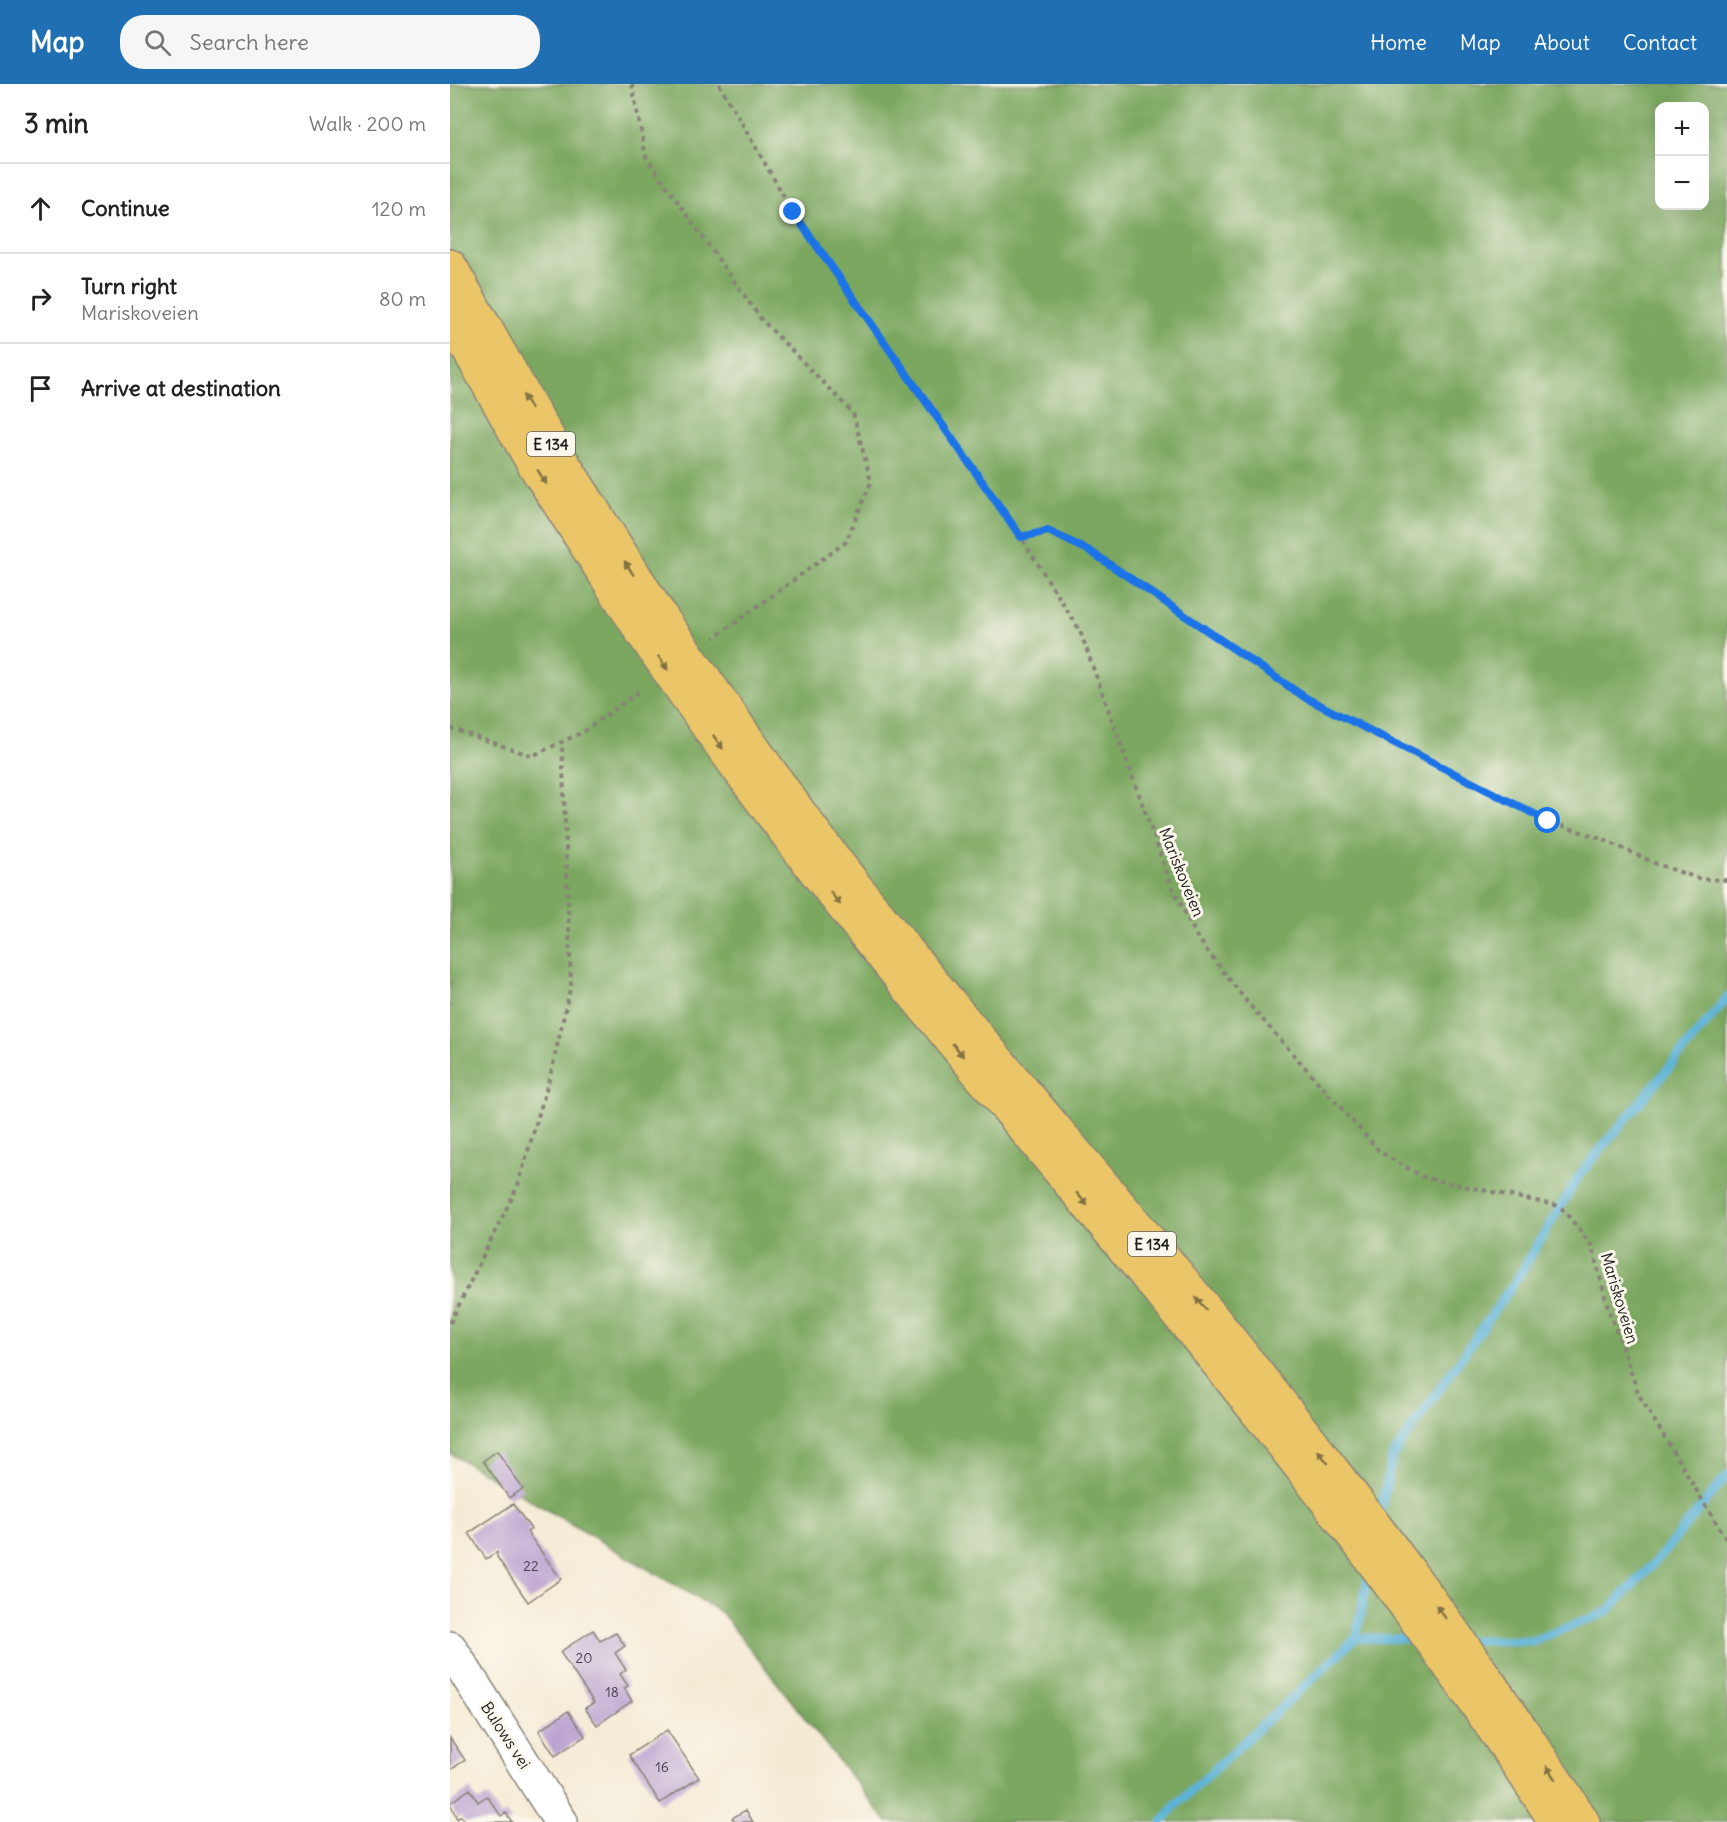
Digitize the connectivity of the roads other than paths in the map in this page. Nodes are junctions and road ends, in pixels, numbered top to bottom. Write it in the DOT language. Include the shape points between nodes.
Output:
graph roads {
  1 [pos="450,266"];
  2 [pos="450,317"];
  3 [pos="651,625"];
  4 [pos="694,686"];
  5 [pos="450,1648"];
  6 [pos="561,1822"];
  7 [pos="1556,1822"];
  8 [pos="1583,1822"];
  3 -- 1 [label="highway, E 134, one-way"];
  2 -- 3 [label="highway, E 134, one-way" via="533,463"];
  3 -- 4 [label="highway, E 134, bridge"];
  4 -- 7 [label="highway, E 134, one-way" via="752,790 862,933 1219,1364 1369,1555"];
  8 -- 4 [label="highway, E 134, one-way" via="1509,1709 1389,1542 1172,1268"];
  5 -- 6 [label="street, Bulows vei"];
}
